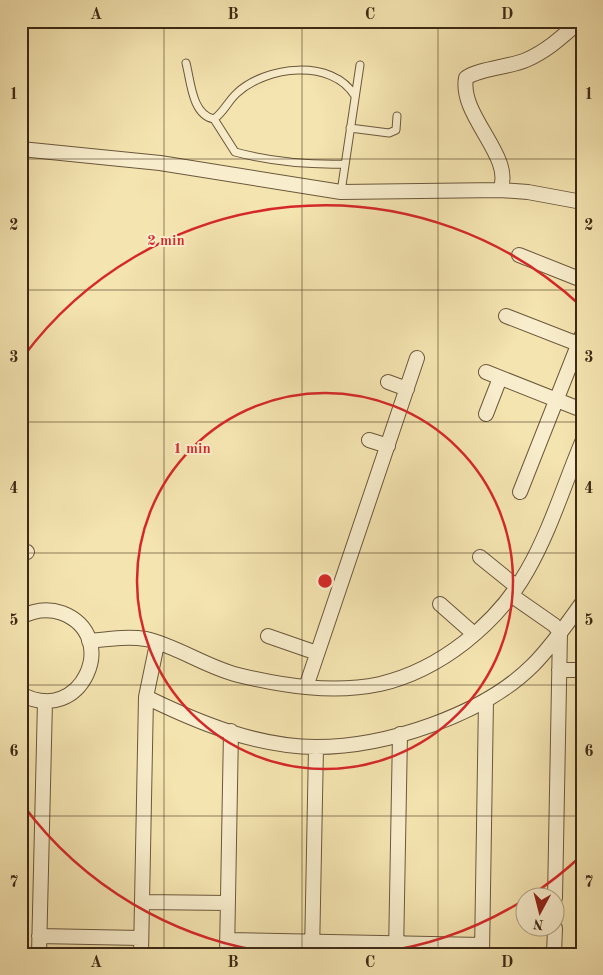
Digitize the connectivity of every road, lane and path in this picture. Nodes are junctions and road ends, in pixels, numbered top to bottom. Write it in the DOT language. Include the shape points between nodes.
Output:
graph roads {
  1 [pos="580,21"];
  2 [pos="186,63"];
  3 [pos="360,65"];
  4 [pos="355,96"];
  5 [pos="397,116"];
  6 [pos="214,119"];
  7 [pos="350,128"];
  8 [pos="21,148"];
  9 [pos="345,164"];
  10 [pos="502,190"];
  11 [pos="341,192"];
  12 [pos="582,202"];
  13 [pos="518,255"];
  14 [pos="582,280"];
  15 [pos="506,316"];
  16 [pos="580,340"];
  17 [pos="417,358"];
  18 [pos="486,372"];
  19 [pos="500,378"];
  20 [pos="388,382"];
  21 [pos="407,389"];
  22 [pos="556,400"];
  23 [pos="582,410"];
  24 [pos="486,414"];
  25 [pos="369,440"];
  26 [pos="582,442"];
  27 [pos="388,446"];
  28 [pos="520,492"];
  29 [pos="480,557"];
  30 [pos="514,591"];
  31 [pos="440,604"];
  32 [pos="581,606"];
  33 [pos="21,617"];
  34 [pos="560,632"];
  35 [pos="474,634"];
  36 [pos="268,636"];
  37 [pos="89,641"];
  38 [pos="157,644"];
  39 [pos="317,653"];
  40 [pos="559,670"];
  41 [pos="582,670"];
  42 [pos="306,687"];
  43 [pos="21,694"];
  44 [pos="146,697"];
  45 [pos="486,700"];
  46 [pos="45,701"];
  47 [pos="231,731"];
  48 [pos="400,734"];
  49 [pos="316,747"];
  50 [pos="555,888"];
  51 [pos="142,902"];
  52 [pos="228,903"];
  53 [pos="39,936"];
  54 [pos="141,938"];
  55 [pos="554,938"];
  56 [pos="227,947"];
  57 [pos="312,948"];
  58 [pos="396,948"];
  59 [pos="482,949"];
  60 [pos="39,954"];
  61 [pos="141,954"];
  62 [pos="554,954"];
  1 -- 10 [label="street" via="538,55 466,78 466,90 479,128 501,162"];
  2 -- 6 [label="lane" via="199,111 206,118"];
  3 -- 4 [label="lane"];
  4 -- 6 [label="lane" via="350,87 336,76 315,71 281,73 263,76 237,93 222,114"];
  4 -- 7 [label="lane"];
  5 -- 7 [label="lane" via="396,130 389,132"];
  6 -- 9 [label="lane" via="235,152 267,161"];
  7 -- 9 [label="lane"];
  8 -- 11 [label="street" via="160,163"];
  9 -- 11 [label="lane"];
  10 -- 11 [label="street"];
  10 -- 12 [label="street"];
  13 -- 14 [label="street"];
  15 -- 16 [label="street"];
  16 -- 22 [label="street"];
  17 -- 21 [label="street"];
  18 -- 19 [label="street"];
  19 -- 22 [label="street"];
  19 -- 24 [label="street"];
  20 -- 21 [label="street"];
  21 -- 27 [label="street"];
  22 -- 23 [label="street"];
  22 -- 28 [label="street"];
  25 -- 27 [label="street"];
  26 -- 30 [label="street" via="537,551"];
  27 -- 39 [label="street"];
  29 -- 30 [label="street"];
  30 -- 34 [label="street"];
  30 -- 35 [label="street"];
  31 -- 35 [label="street"];
  32 -- 34 [label="street"];
  33 -- 37 [label="street" via="42,610 59,612 75,620"];
  34 -- 40 [label="street"];
  34 -- 45 [label="street" via="532,666"];
  35 -- 42 [label="street" via="446,655 388,681 333,688"];
  36 -- 39 [label="street"];
  37 -- 38 [label="street" via="118,637"];
  37 -- 46 [label="street" via="90,667 82,683 70,694"];
  38 -- 42 [label="street" via="235,674 284,686"];
  38 -- 44 [label="street"];
  39 -- 42 [label="street"];
  40 -- 41 [label="street"];
  40 -- 50 [label="street"];
  43 -- 46 [label="street"];
  44 -- 47 [label="street"];
  44 -- 51 [label="street"];
  45 -- 48 [label="street"];
  45 -- 59 [label="street"];
  46 -- 53 [label="street"];
  47 -- 49 [label="street"];
  47 -- 52 [label="street"];
  48 -- 49 [label="street"];
  48 -- 58 [label="street"];
  49 -- 57 [label="street"];
  51 -- 52 [label="street"];
  51 -- 54 [label="street"];
  52 -- 56 [label="street"];
  53 -- 54 [label="street"];
  53 -- 60 [label="street"];
  54 -- 61 [label="street"];
  55 -- 62 [label="street"];
  56 -- 57 [label="street"];
  57 -- 58 [label="street"];
  58 -- 59 [label="street"];
}
